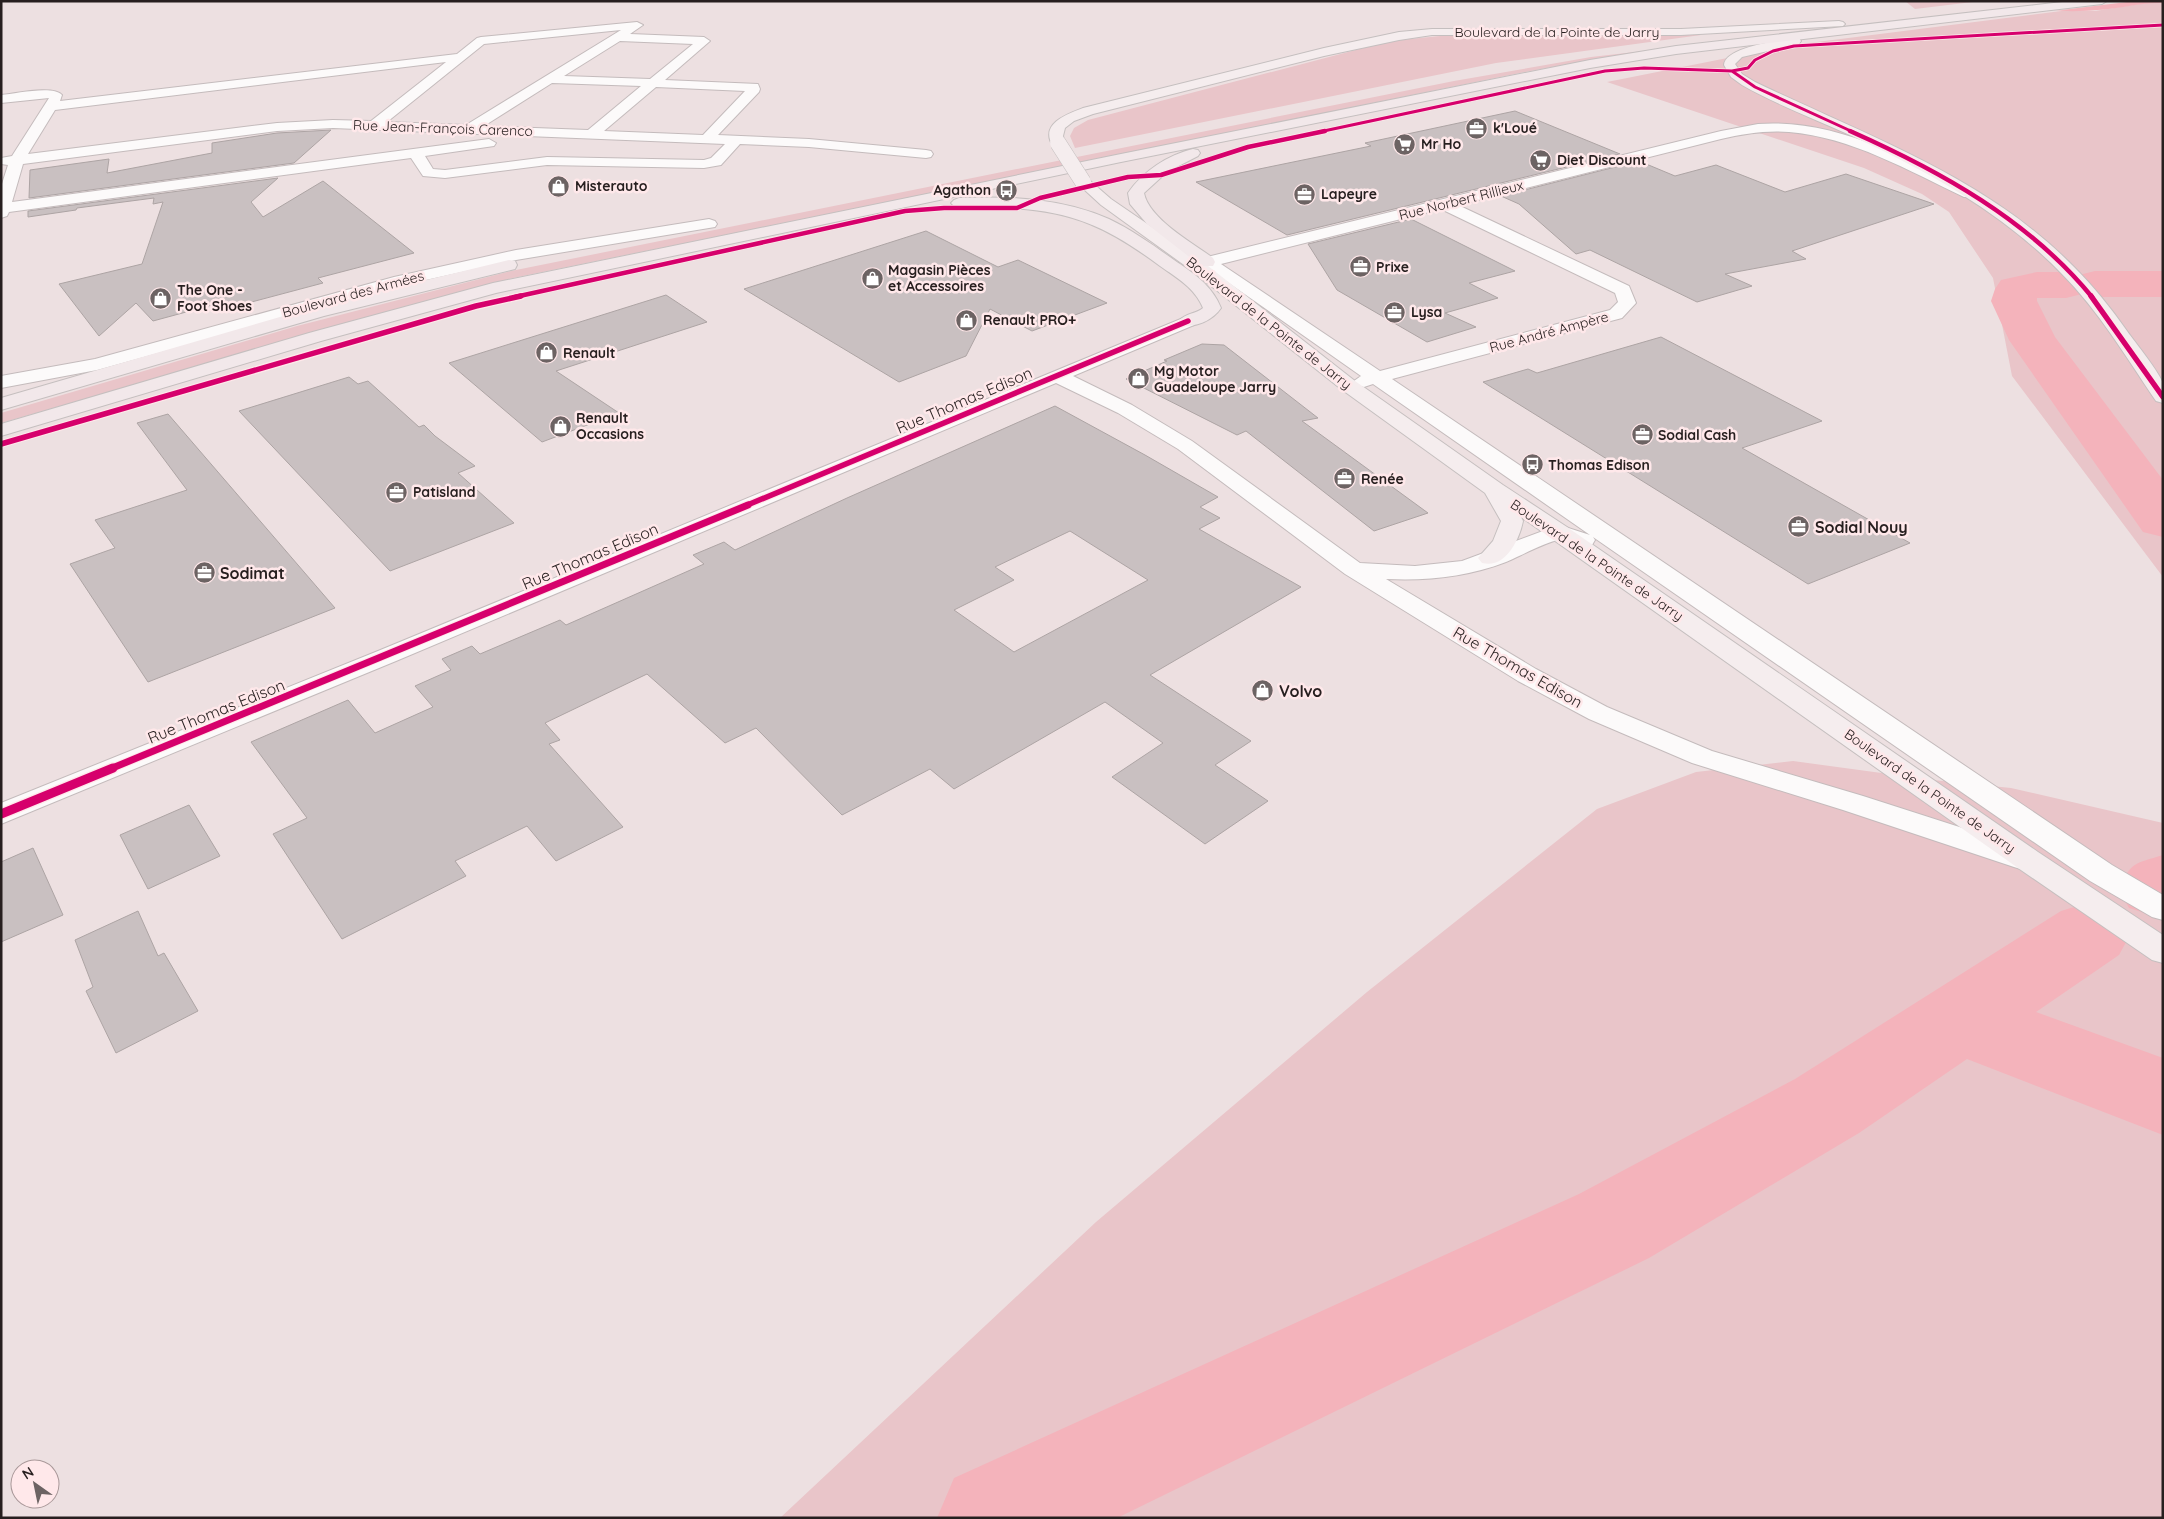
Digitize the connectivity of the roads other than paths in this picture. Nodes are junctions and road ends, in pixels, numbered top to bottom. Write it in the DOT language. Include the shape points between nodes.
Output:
graph roads {
  1 [pos="2013,1"];
  2 [pos="2029,1"];
  3 [pos="2102,1"];
  4 [pos="1944,10"];
  5 [pos="1839,24"];
  6 [pos="1872,28"];
  7 [pos="1681,32"];
  8 [pos="618,36"];
  9 [pos="460,58"];
  10 [pos="1542,60"];
  11 [pos="550,78"];
  12 [pos="655,83"];
  13 [pos="1421,97"];
  14 [pos="1,99"];
  15 [pos="51,106"];
  16 [pos="375,125"];
  17 [pos="469,129"];
  18 [pos="561,133"];
  19 [pos="592,134"];
  20 [pos="708,138"];
  21 [pos="736,140"];
  22 [pos="1055,150"];
  23 [pos="1080,150"];
  24 [pos="415,152"];
  25 [pos="926,154"];
  26 [pos="17,160"];
  27 [pos="1,162"];
  28 [pos="1970,194"];
  29 [pos="1444,204"];
  30 [pos="883,208"];
  31 [pos="2,210"];
  32 [pos="728,221"];
  33 [pos="709,224"];
  34 [pos="1207,262"];
  35 [pos="1188,321"];
  36 [pos="1057,376"];
  37 [pos="1376,378"];
  38 [pos="1,382"];
  39 [pos="1348,385"];
  40 [pos="2163,397"];
  41 [pos="1,404"];
  42 [pos="1,430"];
  43 [pos="1495,490"];
  44 [pos="1559,532"];
  45 [pos="1490,558"];
  46 [pos="1646,561"];
  47 [pos="1354,569"];
  48 [pos="1,814"];
  49 [pos="2028,860"];
  50 [pos="2163,909"];
  51 [pos="2163,951"];
  1 -- 4 [label="highway"];
  2 -- 4 [label="highway"];
  3 -- 6 [label="highway"];
  4 -- 5 [label="highway"];
  4 -- 7 [label="highway"];
  5 -- 7 [label="main road, Boulevard de la Pointe de Jarry"];
  5 -- 10 [label="highway"];
  6 -- 13 [label="highway" via="1657,53"];
  6 -- 28 [label="main road" via="1759,48 1738,54 1729,63 1740,79 1924,166"];
  7 -- 22 [label="main road, Boulevard de la Pointe de Jarry" via="1432,32 1371,41 1066,119 1056,131"];
  8 -- 9 [label="street" via="637,25 481,42"];
  8 -- 11 [label="street"];
  8 -- 12 [label="street" via="704,41"];
  9 -- 15 [label="street"];
  9 -- 16 [label="street"];
  11 -- 12 [label="street"];
  11 -- 17 [label="street"];
  12 -- 19 [label="street"];
  12 -- 20 [label="street" via="753,87"];
  13 -- 30 [label="highway"];
  13 -- 34 [label="highway" via="1210,146 1149,176 1136,192 1138,204 1153,221"];
  14 -- 15 [label="street" via="51,94 56,97"];
  15 -- 26 [label="street"];
  16 -- 17 [label="street, Rue Jean-François Carenco"];
  16 -- 26 [label="street, Rue Jean-François Carenco" via="277,126"];
  17 -- 18 [label="street, Rue Jean-François Carenco"];
  18 -- 19 [label="street, Rue Jean-François Carenco"];
  18 -- 24 [label="street"];
  19 -- 20 [label="street, Rue Jean-François Carenco"];
  20 -- 21 [label="street, Rue Jean-François Carenco"];
  21 -- 24 [label="street" via="716,162 704,164 548,161 445,174 428,173"];
  21 -- 25 [label="street, Rue Jean-François Carenco" via="819,143"];
  22 -- 23 [label="highway"];
  22 -- 39 [label="main road, Boulevard de la Pointe de Jarry, bridge" via="1106,202 1197,266"];
  24 -- 31 [label="street"];
  26 -- 27 [label="street, Rue Jean-François Carenco"];
  26 -- 31 [label="street"];
  28 -- 29 [label="street, Rue Norbert Rillieux" via="1830,136 1764,128"];
  28 -- 40 [label="main road" via="2012,222 2052,255 2111,320"];
  29 -- 34 [label="street, Rue Norbert Rillieux"];
  29 -- 37 [label="street, Rue André Ampère" via="1623,290 1627,303 1616,314"];
  30 -- 35 [label="highway" via="993,203 1063,209 1091,217 1135,240 1209,297 1212,308 1207,314"];
  30 -- 42 [label="highway" via="493,288"];
  32 -- 33 [label="highway"];
  33 -- 38 [label="street, Boulevard des Armées" via="516,255 400,281 97,364"];
  33 -- 41 [label="highway" via="417,286"];
  34 -- 37 [label="street, Boulevard de la Pointe de Jarry"];
  35 -- 36 [label="street, Rue Thomas Edison"];
  36 -- 47 [label="street, Rue Thomas Edison" via="1125,409 1185,445"];
  36 -- 48 [label="street, Rue Thomas Edison"];
  37 -- 39 [label="street, Rue André Ampère"];
  37 -- 46 [label="street, Boulevard de la Pointe de Jarry"];
  39 -- 43 [label="main road, Boulevard de la Pointe de Jarry"];
  43 -- 44 [label="main road, Boulevard de la Pointe de Jarry"];
  43 -- 45 [label="main road" via="1512,521 1504,546"];
  44 -- 45 [label="street"];
  44 -- 46 [label="street"];
  44 -- 49 [label="main road, Boulevard de la Pointe de Jarry"];
  45 -- 47 [label="street" via="1452,570 1416,573"];
  46 -- 50 [label="street, Boulevard de la Pointe de Jarry" via="2101,873"];
  47 -- 49 [label="street, Rue Thomas Edison" via="1527,674 1607,717 1702,757"];
  49 -- 51 [label="main road, Boulevard de la Pointe de Jarry"];
}
